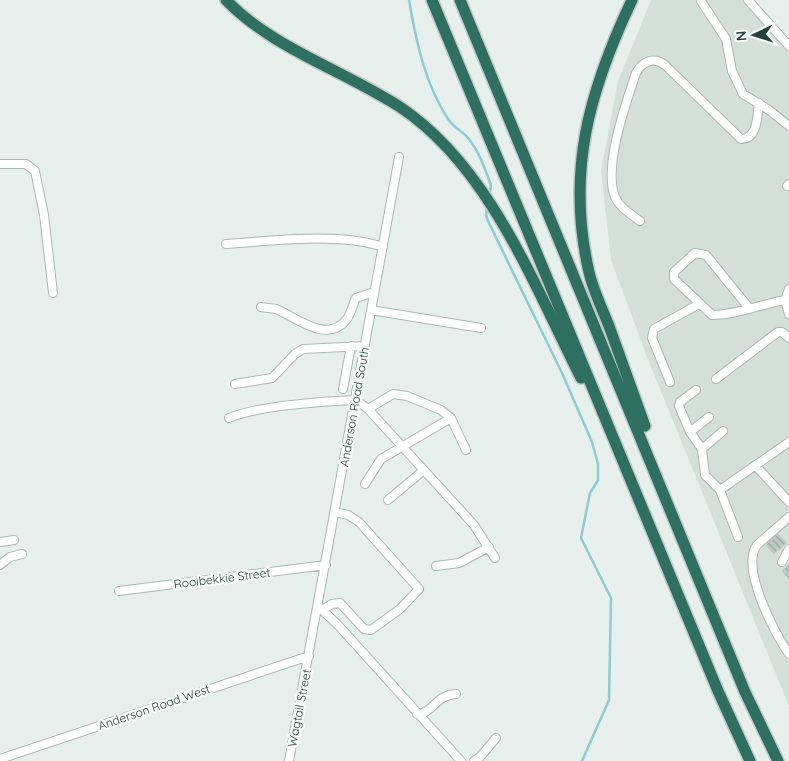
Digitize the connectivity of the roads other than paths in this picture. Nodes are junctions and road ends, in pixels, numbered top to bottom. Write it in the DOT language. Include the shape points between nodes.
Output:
graph roads {
  1 [pos="226,0"];
  2 [pos="432,0"];
  3 [pos="460,0"];
  4 [pos="632,0"];
  5 [pos="748,0"];
  6 [pos="701,1"];
  7 [pos="789,46"];
  8 [pos="759,103"];
  9 [pos="789,126"];
  10 [pos="399,158"];
  11 [pos="0,164"];
  12 [pos="640,220"];
  13 [pos="226,244"];
  14 [pos="382,247"];
  15 [pos="789,289"];
  16 [pos="374,292"];
  17 [pos="53,293"];
  18 [pos="785,300"];
  19 [pos="699,304"];
  20 [pos="261,307"];
  21 [pos="749,308"];
  22 [pos="371,310"];
  23 [pos="789,314"];
  24 [pos="481,328"];
  25 [pos="789,338"];
  26 [pos="351,346"];
  27 [pos="365,346"];
  28 [pos="716,379"];
  29 [pos="670,382"];
  30 [pos="235,384"];
  31 [pos="343,389"];
  32 [pos="696,390"];
  33 [pos="356,400"];
  34 [pos="368,409"];
  35 [pos="708,417"];
  36 [pos="229,418"];
  37 [pos="451,418"];
  38 [pos="723,431"];
  39 [pos="690,432"];
  40 [pos="789,442"];
  41 [pos="402,446"];
  42 [pos="702,449"];
  43 [pos="466,450"];
  44 [pos="624,464"];
  45 [pos="756,466"];
  46 [pos="424,470"];
  47 [pos="365,484"];
  48 [pos="720,490"];
  49 [pos="388,500"];
  50 [pos="789,502"];
  51 [pos="335,512"];
  52 [pos="789,517"];
  53 [pos="738,538"];
  54 [pos="14,540"];
  55 [pos="0,542"];
  56 [pos="489,547"];
  57 [pos="789,549"];
  58 [pos="22,554"];
  59 [pos="691,556"];
  60 [pos="495,558"];
  61 [pos="782,562"];
  62 [pos="0,565"];
  63 [pos="326,566"];
  64 [pos="436,566"];
  65 [pos="119,591"];
  66 [pos="320,608"];
  67 [pos="789,654"];
  68 [pos="309,656"];
  69 [pos="456,694"];
  70 [pos="417,714"];
  71 [pos="496,738"];
  72 [pos="0,760"];
  73 [pos="289,761"];
  74 [pos="461,761"];
  75 [pos="474,761"];
  76 [pos="750,761"];
  77 [pos="778,761"];
  1 -- 44 [label="highway" via="274,36 401,108 464,167 508,232"];
  2 -- 44 [label="highway"];
  3 -- 59 [label="highway"];
  4 -- 59 [label="highway" via="606,57 584,133 580,193 583,236 590,274"];
  5 -- 7 [label="street"];
  6 -- 8 [label="street" via="726,39 732,71 743,94"];
  8 -- 9 [label="street"];
  8 -- 12 [label="street" via="752,134 741,139 665,65 653,61 641,65 618,130 612,186 621,207"];
  10 -- 14 [label="street, Anderson Road South"];
  11 -- 17 [label="street" via="26,164 35,171"];
  13 -- 14 [label="street" via="311,239 359,240"];
  14 -- 16 [label="street, Anderson Road South"];
  15 -- 18 [label="street"];
  16 -- 20 [label="street" via="358,296 346,320 332,328 314,328 276,309"];
  16 -- 22 [label="street, Anderson Road South"];
  18 -- 21 [label="street"];
  18 -- 23 [label="street"];
  19 -- 21 [label="street" via="712,315"];
  19 -- 21 [label="street" via="673,275 694,254 700,253 706,255"];
  19 -- 29 [label="street" via="652,332"];
  22 -- 24 [label="street"];
  22 -- 27 [label="street, Anderson Road South"];
  25 -- 28 [label="street" via="778,332"];
  26 -- 27 [label="street"];
  26 -- 30 [label="street" via="303,349 272,378"];
  26 -- 31 [label="street"];
  27 -- 33 [label="street, Anderson Road South"];
  32 -- 39 [label="street" via="679,403"];
  33 -- 34 [label="street"];
  33 -- 36 [label="street" via="291,406"];
  33 -- 51 [label="street, Anderson Road South"];
  34 -- 37 [label="street" via="390,394 396,394 434,405"];
  34 -- 41 [label="street"];
  35 -- 39 [label="street"];
  37 -- 41 [label="street"];
  37 -- 43 [label="street"];
  38 -- 42 [label="street"];
  39 -- 42 [label="street"];
  40 -- 45 [label="street"];
  41 -- 46 [label="street"];
  41 -- 47 [label="street" via="377,464"];
  42 -- 48 [label="street" via="705,475"];
  44 -- 76 [label="highway"];
  45 -- 48 [label="street"];
  45 -- 50 [label="street"];
  46 -- 49 [label="street"];
  46 -- 56 [label="street" via="474,525"];
  48 -- 53 [label="street"];
  51 -- 63 [label="street, Anderson Road South"];
  51 -- 66 [label="street" via="359,522 419,590 371,630 364,629 340,603"];
  52 -- 67 [label="street" via="757,545 752,560 760,598"];
  54 -- 55 [label="street"];
  56 -- 60 [label="street"];
  56 -- 64 [label="street" via="459,562"];
  57 -- 61 [label="street"];
  58 -- 62 [label="street" via="10,557"];
  59 -- 77 [label="highway" via="746,692"];
  63 -- 65 [label="street, Rooibekkie Street"];
  63 -- 66 [label="street, Anderson Road South"];
  66 -- 68 [label="street, Anderson Road South"];
  66 -- 70 [label="street"];
  68 -- 72 [label="street, Anderson Road West"];
  68 -- 73 [label="street, Wagtail Street"];
  69 -- 70 [label="street" via="442,696 426,713"];
  70 -- 74 [label="street"];
  71 -- 75 [label="street"];
}
